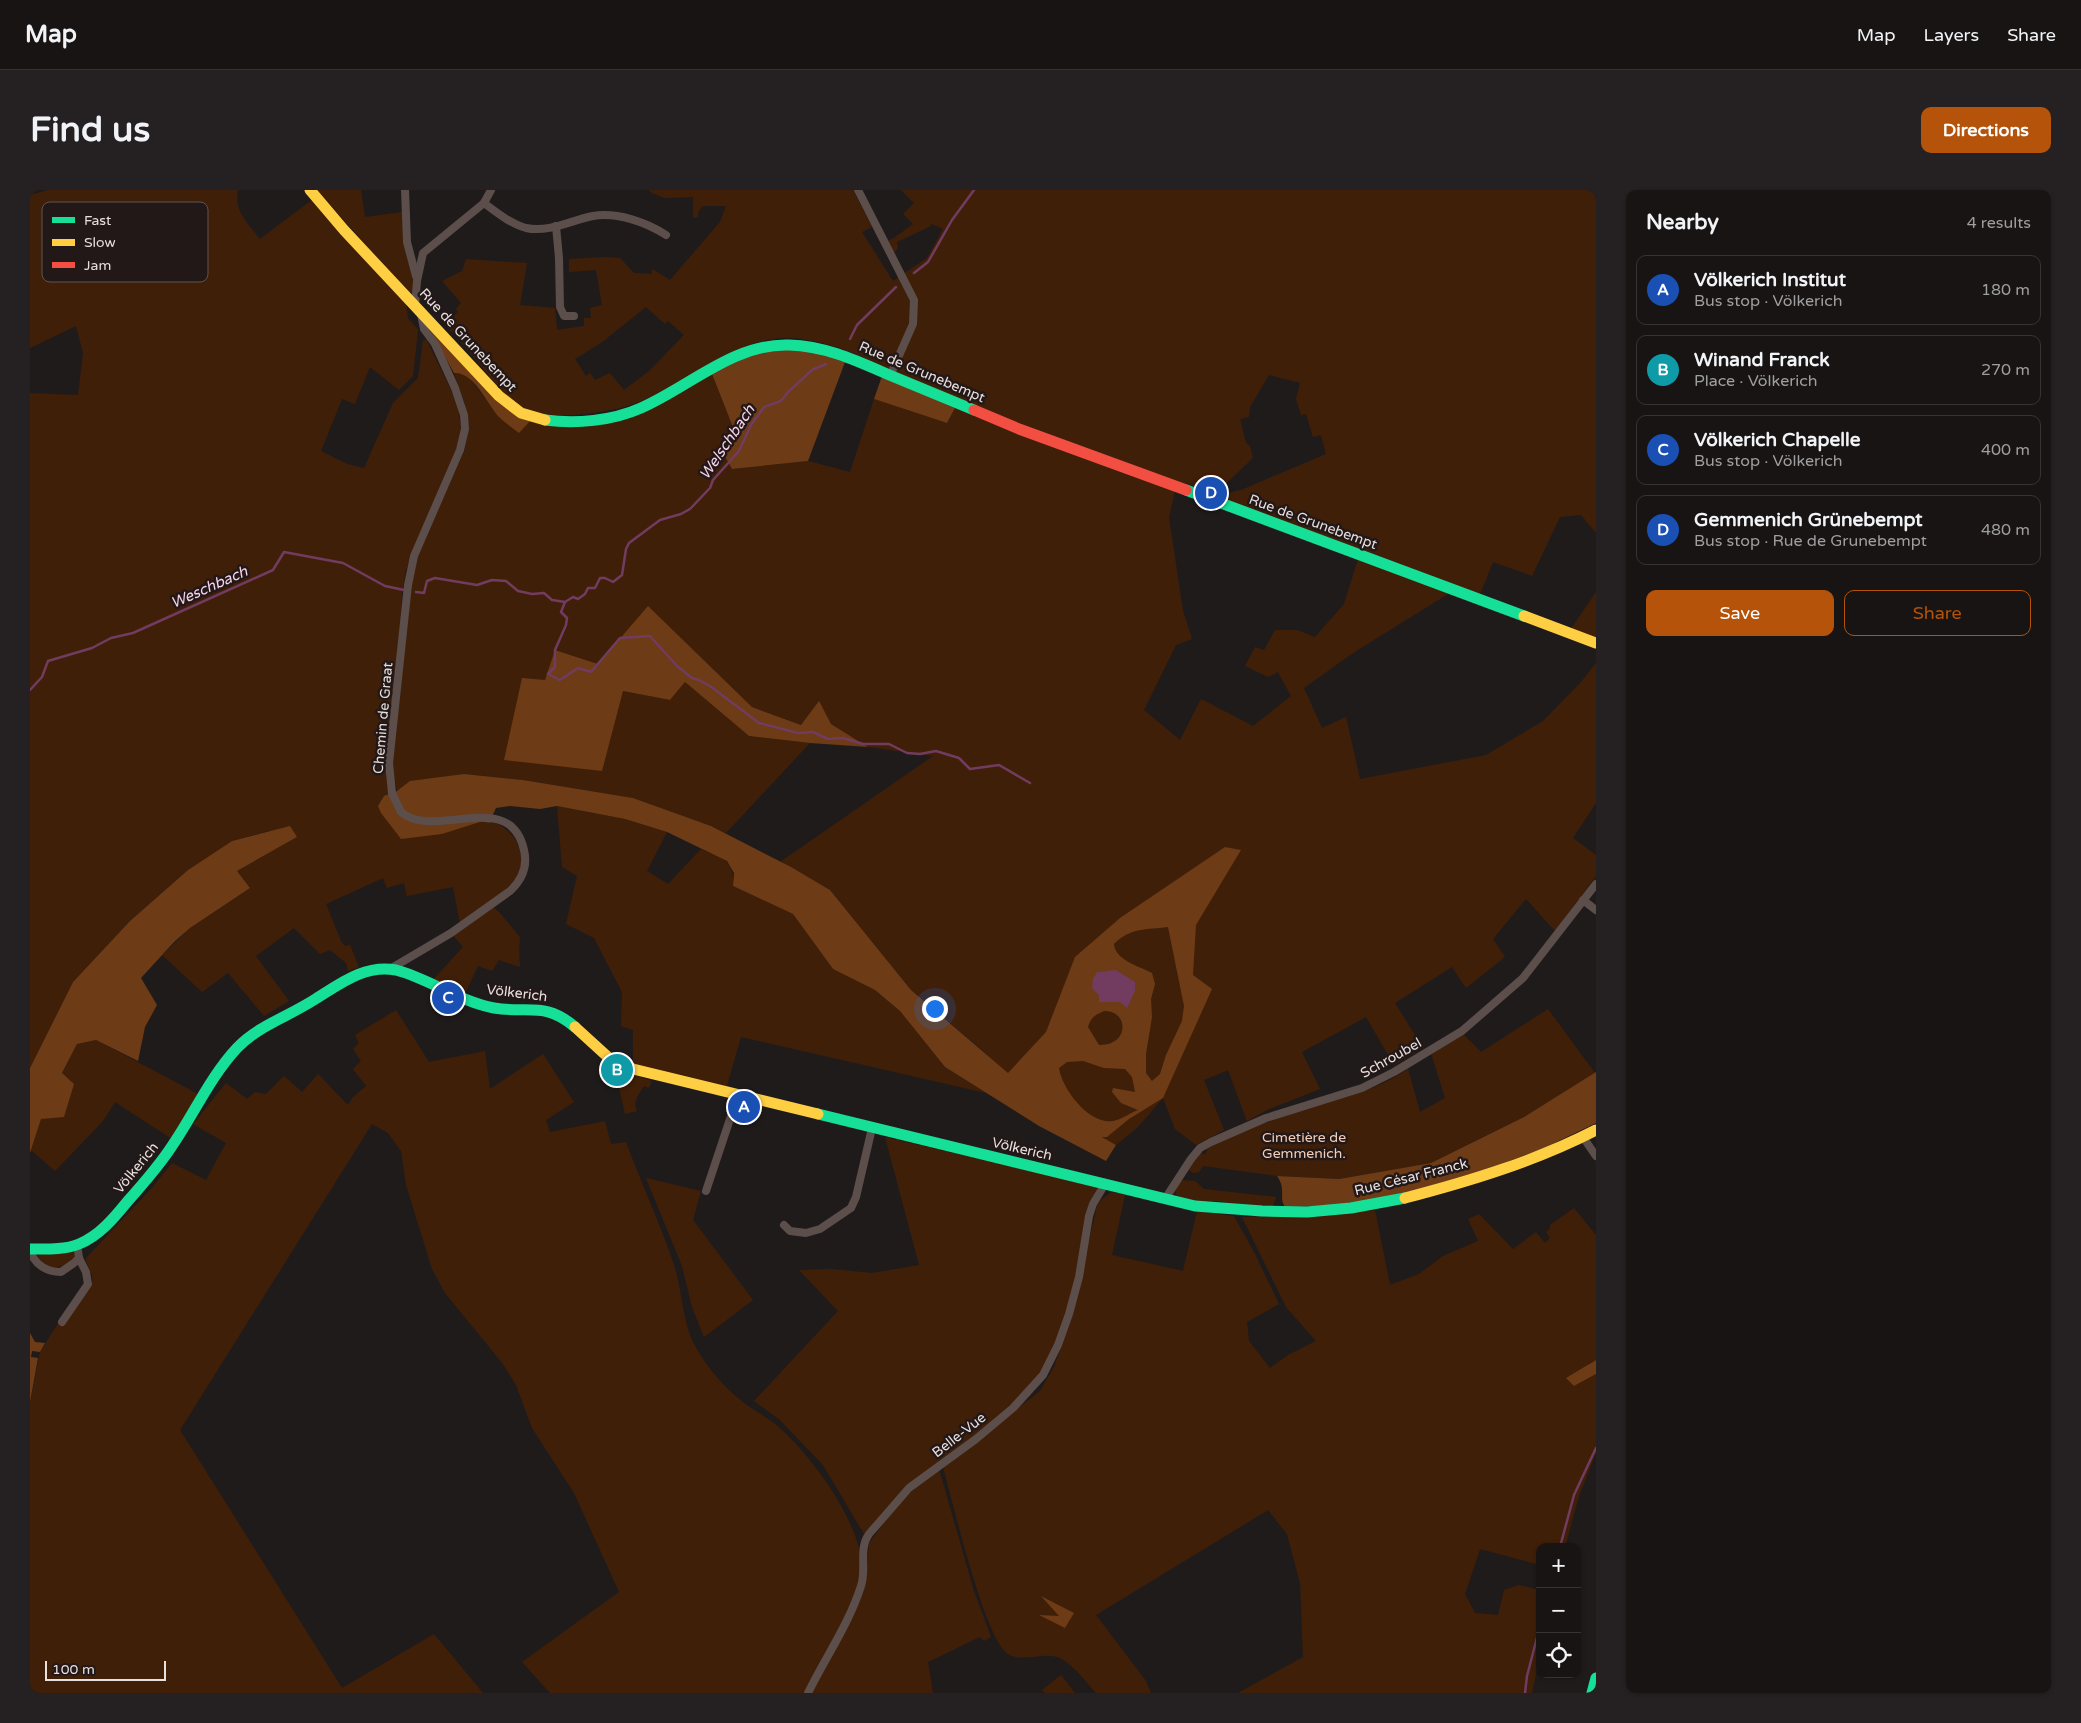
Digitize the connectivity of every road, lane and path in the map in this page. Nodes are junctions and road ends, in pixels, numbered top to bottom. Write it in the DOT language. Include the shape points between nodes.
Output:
graph roads {
  1 [pos="310,190"];
  2 [pos="405,190"];
  3 [pos="491,190"];
  4 [pos="858,190"];
  5 [pos="484,203"];
  6 [pos="556,226"];
  7 [pos="666,235"];
  8 [pos="417,281"];
  9 [pos="418,310"];
  10 [pos="574,316"];
  11 [pos="890,376"];
  12 [pos="1596,644"];
  13 [pos="1596,884"];
  14 [pos="1584,900"];
  15 [pos="1596,910"];
  16 [pos="390,969"];
  17 [pos="738,1095"];
  18 [pos="872,1128"];
  19 [pos="1596,1130"];
  20 [pos="1582,1137"];
  21 [pos="1596,1156"];
  22 [pos="1105,1184"];
  23 [pos="706,1191"];
  24 [pos="1164,1198"];
  25 [pos="784,1225"];
  26 [pos="77,1244"];
  27 [pos="30,1250"];
  28 [pos="79,1258"];
  29 [pos="62,1322"];
  30 [pos="1596,1678"];
  31 [pos="808,1693"];
  32 [pos="1592,1693"];
  1 -- 9 [label="main road, Rue de Grunebempt"];
  2 -- 8 [label="street" via="407,242"];
  3 -- 5 [label="street"];
  4 -- 11 [label="street" via="914,300 913,324"];
  5 -- 6 [label="street" via="526,228"];
  5 -- 8 [label="street" via="423,253"];
  6 -- 7 [label="street" via="593,216 614,216 647,225"];
  6 -- 10 [label="street" via="560,307 564,316"];
  8 -- 9 [label="street"];
  9 -- 11 [label="main road, Rue de Grunebempt" via="505,402 524,414 548,420 592,419 628,413 668,395 747,351 765,346 820,348"];
  9 -- 16 [label="street, Chemin de Graat" via="424,329 435,344 455,388 465,429 456,462 419,542 408,585 389,763 391,786 401,812 414,819 489,818 508,824 522,842 526,863 518,883 510,891 451,933"];
  11 -- 12 [label="main road, Rue de Grunebempt" via="1019,429"];
  13 -- 14 [label="street, Schroubel"];
  14 -- 15 [label="street"];
  14 -- 24 [label="street, Schroubel" via="1523,978 1462,1031 1362,1088 1266,1118 1200,1148"];
  16 -- 17 [label="main road, Völkerich" via="405,972 482,1005 550,1012 570,1023 621,1064"];
  16 -- 26 [label="main road, Völkerich" via="366,972 348,979 301,1008 265,1024 236,1048 218,1070 154,1173 101,1229"];
  17 -- 18 [label="main road, Völkerich"];
  17 -- 23 [label="street"];
  18 -- 22 [label="main road, Völkerich"];
  18 -- 25 [label="street" via="856,1197 850,1208 820,1229 806,1233 790,1231"];
  19 -- 20 [label="main road, Rue César Franck"];
  20 -- 21 [label="street"];
  20 -- 24 [label="main road, Rue César Franck" via="1506,1167 1374,1204 1331,1209 1246,1211 1195,1206"];
  22 -- 24 [label="main road, Völkerich"];
  22 -- 31 [label="street, Belle-Vue" via="1089,1216 1079,1278 1069,1314 1043,1375 1013,1408 909,1488 863,1542 862,1584"];
  26 -- 27 [label="main road, Völkerich"];
  26 -- 28 [label="street"];
  27 -- 28 [label="street, Völkerich" via="36,1262 53,1272 61,1272"];
  28 -- 29 [label="street" via="88,1284"];
  30 -- 32 [label="main road"];
}
